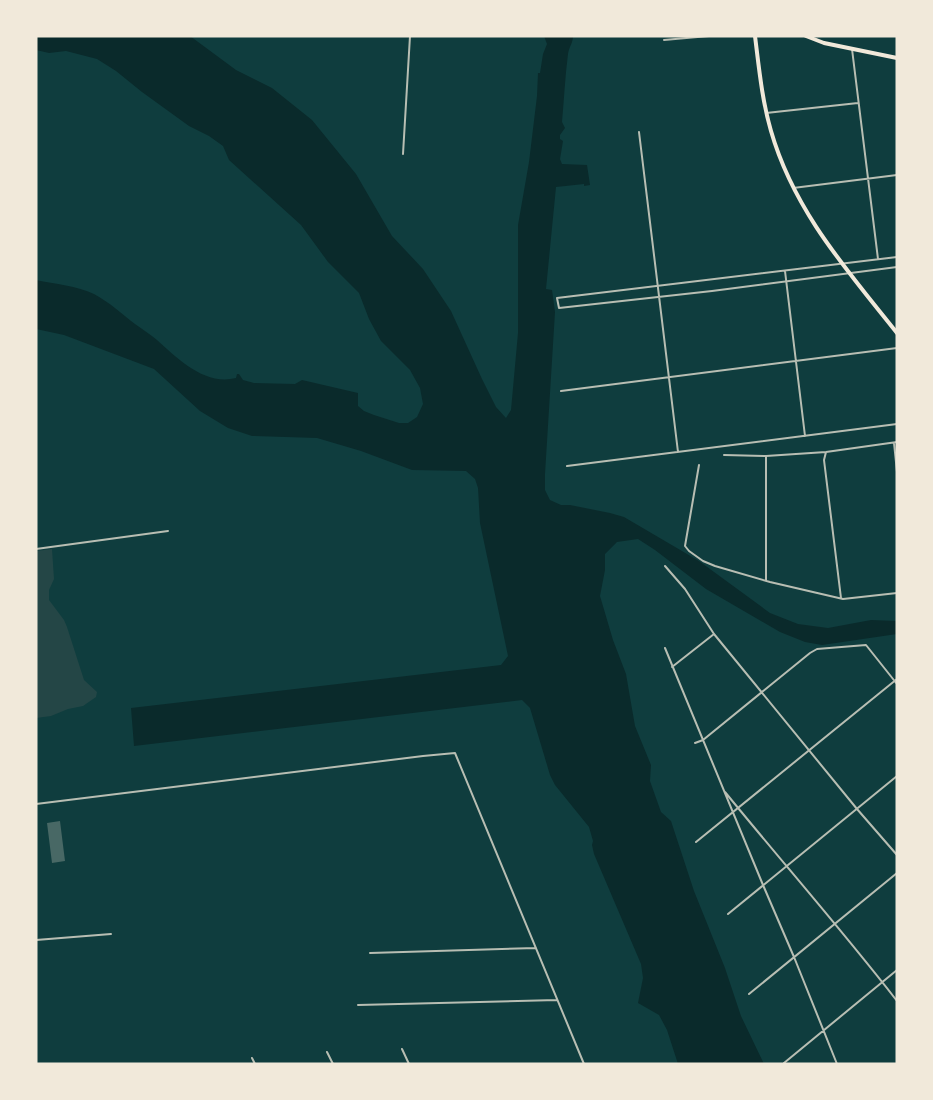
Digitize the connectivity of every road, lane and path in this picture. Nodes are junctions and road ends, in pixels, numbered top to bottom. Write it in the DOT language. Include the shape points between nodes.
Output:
graph roads {
  1 [pos="410,36"];
  2 [pos="709,36"];
  3 [pos="755,36"];
  4 [pos="806,36"];
  5 [pos="664,40"];
  6 [pos="852,49"];
  7 [pos="897,58"];
  8 [pos="858,103"];
  9 [pos="766,113"];
  10 [pos="639,132"];
  11 [pos="403,154"];
  12 [pos="897,175"];
  13 [pos="868,179"];
  14 [pos="794,188"];
  15 [pos="897,257"];
  16 [pos="878,259"];
  17 [pos="842,264"];
  18 [pos="897,267"];
  19 [pos="785,271"];
  20 [pos="849,273"];
  21 [pos="786,281"];
  22 [pos="658,287"];
  23 [pos="659,297"];
  24 [pos="897,333"];
  25 [pos="897,348"];
  26 [pos="796,361"];
  27 [pos="669,377"];
  28 [pos="561,391"];
  29 [pos="897,424"];
  30 [pos="805,436"];
  31 [pos="895,442"];
  32 [pos="678,452"];
  33 [pos="826,452"];
  34 [pos="724,455"];
  35 [pos="766,456"];
  36 [pos="699,465"];
  37 [pos="567,466"];
  38 [pos="897,472"];
  39 [pos="168,531"];
  40 [pos="36,549"];
  41 [pos="665,566"];
  42 [pos="766,580"];
  43 [pos="897,592"];
  44 [pos="841,598"];
  45 [pos="714,634"];
  46 [pos="665,648"];
  47 [pos="672,667"];
  48 [pos="896,681"];
  49 [pos="762,692"];
  50 [pos="703,740"];
  51 [pos="695,743"];
  52 [pos="810,750"];
  53 [pos="897,776"];
  54 [pos="723,790"];
  55 [pos="36,804"];
  56 [pos="738,808"];
  57 [pos="857,809"];
  58 [pos="733,813"];
  59 [pos="696,842"];
  60 [pos="897,855"];
  61 [pos="786,866"];
  62 [pos="897,873"];
  63 [pos="763,885"];
  64 [pos="728,914"];
  65 [pos="834,923"];
  66 [pos="111,934"];
  67 [pos="36,940"];
  68 [pos="536,948"];
  69 [pos="370,953"];
  70 [pos="794,957"];
  71 [pos="897,970"];
  72 [pos="882,982"];
  73 [pos="749,994"];
  74 [pos="557,1000"];
  75 [pos="897,1001"];
  76 [pos="358,1005"];
  77 [pos="823,1031"];
  78 [pos="402,1049"];
  79 [pos="327,1052"];
  80 [pos="252,1058"];
  81 [pos="784,1063"];
  82 [pos="255,1064"];
  83 [pos="333,1064"];
  84 [pos="409,1064"];
  85 [pos="584,1064"];
  86 [pos="837,1064"];
  1 -- 11 [label="street"];
  2 -- 5 [label="street"];
  3 -- 9 [label="main road"];
  4 -- 6 [label="main road"];
  6 -- 7 [label="main road"];
  6 -- 8 [label="street"];
  8 -- 9 [label="street"];
  8 -- 13 [label="street"];
  9 -- 14 [label="main road"];
  10 -- 22 [label="street"];
  12 -- 13 [label="street"];
  13 -- 14 [label="street"];
  13 -- 16 [label="street"];
  14 -- 17 [label="main road" via="818,232"];
  15 -- 16 [label="street"];
  16 -- 17 [label="street"];
  17 -- 19 [label="street"];
  17 -- 20 [label="main road"];
  18 -- 20 [label="street"];
  19 -- 21 [label="street"];
  19 -- 22 [label="street"];
  20 -- 21 [label="street"];
  20 -- 24 [label="main road"];
  21 -- 23 [label="street"];
  21 -- 26 [label="street"];
  22 -- 23 [label="street"];
  22 -- 23 [label="street" via="557,298 559,308"];
  23 -- 27 [label="street"];
  25 -- 26 [label="street"];
  26 -- 27 [label="street"];
  26 -- 30 [label="street"];
  27 -- 28 [label="street"];
  27 -- 32 [label="street"];
  29 -- 30 [label="street"];
  30 -- 32 [label="street"];
  31 -- 33 [label="street"];
  31 -- 38 [label="street"];
  32 -- 37 [label="street"];
  33 -- 35 [label="street"];
  33 -- 44 [label="street"];
  34 -- 35 [label="street"];
  35 -- 42 [label="street"];
  36 -- 42 [label="street" via="685,546 703,561"];
  39 -- 40 [label="street"];
  41 -- 45 [label="street"];
  42 -- 44 [label="street"];
  43 -- 44 [label="street"];
  45 -- 47 [label="street"];
  45 -- 49 [label="street"];
  46 -- 47 [label="street"];
  47 -- 50 [label="street"];
  48 -- 49 [label="street" via="866,645 817,649"];
  48 -- 52 [label="street"];
  49 -- 50 [label="street"];
  49 -- 52 [label="street"];
  50 -- 51 [label="street"];
  50 -- 54 [label="street"];
  52 -- 56 [label="street"];
  52 -- 57 [label="street"];
  53 -- 57 [label="street"];
  54 -- 56 [label="street"];
  54 -- 58 [label="street"];
  55 -- 68 [label="street" via="455,753"];
  56 -- 58 [label="street"];
  56 -- 61 [label="street"];
  57 -- 60 [label="street"];
  57 -- 61 [label="street"];
  58 -- 59 [label="street"];
  58 -- 63 [label="street"];
  61 -- 63 [label="street"];
  61 -- 65 [label="street"];
  62 -- 65 [label="street"];
  63 -- 64 [label="street"];
  63 -- 70 [label="street"];
  65 -- 70 [label="street"];
  65 -- 72 [label="street"];
  66 -- 67 [label="street"];
  68 -- 69 [label="street"];
  68 -- 74 [label="street"];
  70 -- 73 [label="street"];
  70 -- 77 [label="street"];
  71 -- 72 [label="street"];
  72 -- 75 [label="street"];
  72 -- 77 [label="street"];
  74 -- 76 [label="street"];
  74 -- 85 [label="street"];
  77 -- 81 [label="street"];
  77 -- 86 [label="street"];
  78 -- 84 [label="street"];
  79 -- 83 [label="street"];
  80 -- 82 [label="street"];
}
